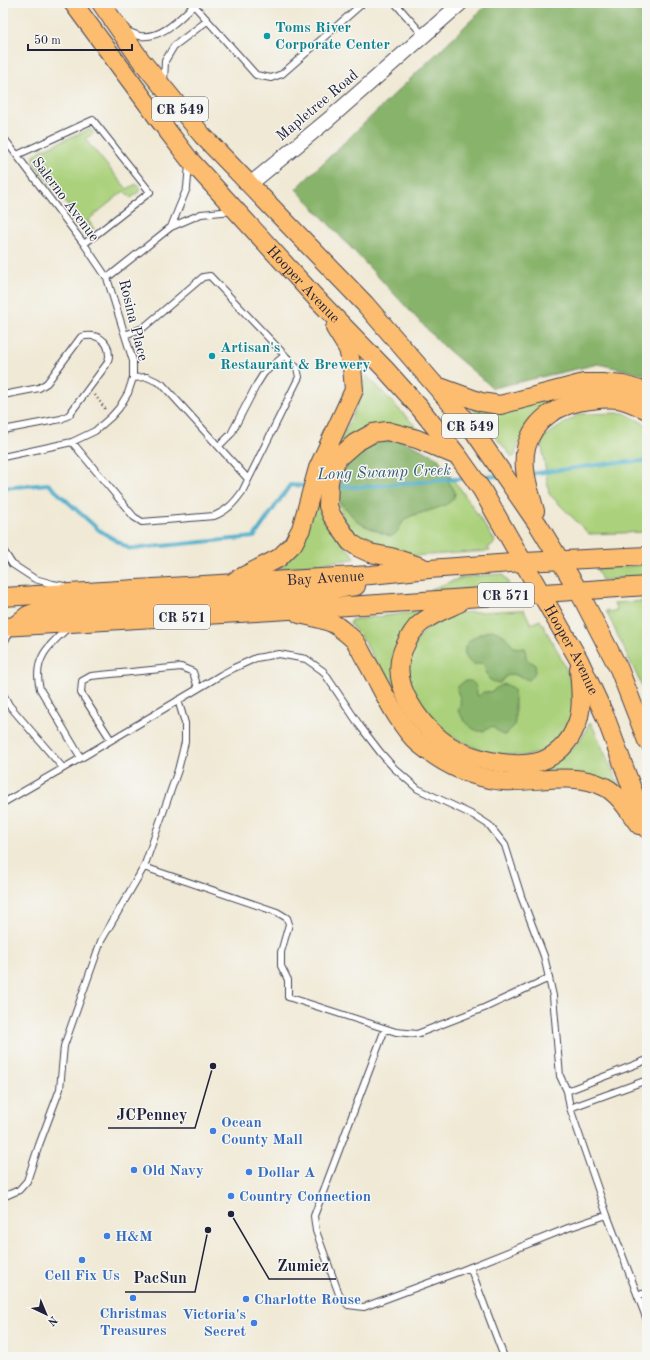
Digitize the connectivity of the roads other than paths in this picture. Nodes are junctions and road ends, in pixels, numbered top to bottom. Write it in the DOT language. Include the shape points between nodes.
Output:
graph roads {
  1 [pos="73,3"];
  2 [pos="101,3"];
  3 [pos="363,3"];
  4 [pos="395,3"];
  5 [pos="461,3"];
  6 [pos="193,4"];
  7 [pos="207,20"];
  8 [pos="118,27"];
  9 [pos="424,36"];
  10 [pos="164,89"];
  11 [pos="3,137"];
  12 [pos="17,155"];
  13 [pos="189,159"];
  14 [pos="249,185"];
  15 [pos="236,211"];
  16 [pos="171,227"];
  17 [pos="84,244"];
  18 [pos="107,278"];
  19 [pos="316,297"];
  20 [pos="125,335"];
  21 [pos="285,355"];
  22 [pos="132,378"];
  23 [pos="436,386"];
  24 [pos="647,392"];
  25 [pos="3,395"];
  26 [pos="647,410"];
  27 [pos="3,430"];
  28 [pos="72,442"];
  29 [pos="218,446"];
  30 [pos="3,457"];
  31 [pos="460,460"];
  32 [pos="248,479"];
  33 [pos="519,483"];
  34 [pos="324,485"];
  35 [pos="647,548"];
  36 [pos="3,550"];
  37 [pos="638,556"];
  38 [pos="560,561"];
  39 [pos="524,562"];
  40 [pos="428,569"];
  41 [pos="230,583"];
  42 [pos="647,586"];
  43 [pos="578,590"];
  44 [pos="95,591"];
  45 [pos="541,592"];
  46 [pos="3,597"];
  47 [pos="471,598"];
  48 [pos="289,610"];
  49 [pos="74,623"];
  50 [pos="7,625"];
  51 [pos="3,644"];
  52 [pos="579,660"];
  53 [pos="619,669"];
  54 [pos="198,688"];
  55 [pos="3,694"];
  56 [pos="178,700"];
  57 [pos="647,702"];
  58 [pos="111,740"];
  59 [pos="647,742"];
  60 [pos="81,758"];
  61 [pos="63,768"];
  62 [pos="3,803"];
  63 [pos="647,829"];
  64 [pos="647,837"];
  65 [pos="144,867"];
  66 [pos="549,978"];
  67 [pos="386,1029"];
  68 [pos="647,1060"];
  69 [pos="647,1080"];
  70 [pos="567,1091"];
  71 [pos="570,1108"];
  72 [pos="3,1197"];
  73 [pos="607,1215"];
  74 [pos="470,1267"];
  75 [pos="647,1293"];
  76 [pos="638,1295"];
  77 [pos="647,1318"];
  78 [pos="504,1357"];
  1 -- 13 [label="main road, Hooper Avenue / CR 549"];
  2 -- 8 [label="main road, Hooper Avenue / CR 549"];
  3 -- 7 [label="lane" via="282,74 271,78 256,75"];
  4 -- 9 [label="lane"];
  5 -- 9 [label="street, Mapletree Road"];
  6 -- 7 [label="lane"];
  6 -- 8 [label="lane" via="177,21 157,35 140,36"];
  7 -- 10 [label="lane" via="174,46 165,61"];
  8 -- 10 [label="main road, Hooper Avenue / CR 549"];
  9 -- 14 [label="street, Mapletree Road"];
  10 -- 14 [label="main road, Hooper Avenue / CR 549" via="202,135"];
  11 -- 12 [label="lane, Salerno Avenue"];
  12 -- 17 [label="lane, Salerno Avenue"];
  12 -- 17 [label="lane" via="93,120 150,192"];
  13 -- 15 [label="main road, Hooper Avenue / CR 549"];
  13 -- 16 [label="lane" via="187,188"];
  14 -- 23 [label="main road, Hooper Avenue / CR 549" via="365,304"];
  15 -- 16 [label="lane, Rosina Place" via="201,214"];
  15 -- 19 [label="main road, Hooper Avenue / CR 549"];
  16 -- 18 [label="lane, Rosina Place"];
  17 -- 18 [label="lane, Salerno Avenue"];
  18 -- 20 [label="lane, Rosina Place"];
  19 -- 31 [label="main road, Hooper Avenue / CR 549" via="419,407"];
  19 -- 34 [label="main road" via="348,349 354,382 354,390 318,468"];
  20 -- 21 [label="lane" via="143,328 203,277 210,276"];
  20 -- 22 [label="lane, Rosina Place" via="133,361"];
  21 -- 29 [label="lane" via="264,373 231,434"];
  21 -- 32 [label="lane" via="297,368 299,377"];
  22 -- 28 [label="lane, Rosina Place" via="128,393 111,417 96,431"];
  22 -- 29 [label="lane" via="147,377 162,384"];
  23 -- 24 [label="main road" via="481,402 500,405 584,383 623,385"];
  23 -- 33 [label="main road, Hooper Avenue / CR 549" via="471,427 500,468"];
  25 -- 27 [label="lane" via="47,384 81,337 89,334 101,338 106,346 109,357 106,365 69,415 61,419"];
  26 -- 33 [label="main road" via="618,399 574,402 555,410 542,419 531,434 526,449 526,465"];
  28 -- 30 [label="lane, Rosina Place"];
  28 -- 32 [label="lane" via="134,517 142,522 214,516 233,503"];
  29 -- 32 [label="lane"];
  31 -- 34 [label="main road" via="418,440 387,431 374,433 354,443 339,458"];
  31 -- 39 [label="main road, Hooper Avenue / CR 549" via="482,490"];
  33 -- 38 [label="main road, Hooper Avenue" via="539,526"];
  34 -- 40 [label="main road" via="332,516 350,542 370,553"];
  34 -- 41 [label="main road" via="310,496 301,529 293,544 279,558"];
  35 -- 37 [label="main road"];
  36 -- 44 [label="lane" via="12,564 35,579"];
  37 -- 38 [label="main road, Bay Avenue / CR 571"];
  38 -- 39 [label="main road, Bay Avenue / CR 571"];
  38 -- 43 [label="main road, Hooper Avenue"];
  39 -- 40 [label="main road, Bay Avenue / CR 571"];
  39 -- 45 [label="main road, Hooper Avenue / CR 549"];
  40 -- 41 [label="main road, Bay Avenue / CR 571" via="372,575"];
  40 -- 50 [label="main road" via="381,582 316,592 43,610"];
  41 -- 44 [label="main road, Bay Avenue / CR 571"];
  42 -- 43 [label="main road, Bay Avenue / CR 571"];
  43 -- 45 [label="main road, Bay Avenue / CR 571"];
  43 -- 53 [label="main road, Hooper Avenue"];
  44 -- 46 [label="main road, Bay Avenue / CR 571"];
  45 -- 47 [label="main road, Bay Avenue / CR 571"];
  45 -- 52 [label="main road, Hooper Avenue / CR 549"];
  47 -- 48 [label="main road, Bay Avenue / CR 571"];
  47 -- 52 [label="main road" via="439,611 420,623 407,641 399,660 399,676 404,694 413,709 432,732 455,749 491,761 525,764 556,753 576,727 581,703"];
  48 -- 49 [label="main road, Bay Avenue / CR 571"];
  48 -- 64 [label="main road" via="334,624 355,641 401,722 418,743 448,764 480,777 503,780 571,779 595,783 615,795"];
  49 -- 50 [label="main road, Bay Avenue / CR 571"];
  49 -- 60 [label="lane" via="51,643 41,656 38,681 40,689"];
  50 -- 51 [label="lane"];
  52 -- 63 [label="main road, Hooper Avenue / CR 549" via="605,716"];
  53 -- 57 [label="main road"];
  53 -- 59 [label="main road, Hooper Avenue"];
  54 -- 56 [label="lane"];
  54 -- 58 [label="lane" via="193,672 181,667 91,676 82,681 81,693"];
  54 -- 66 [label="lane" via="256,658 279,654 306,659 323,671 360,726 394,768 418,789 489,825 505,845 544,956"];
  55 -- 61 [label="lane" via="9,705"];
  56 -- 58 [label="lane"];
  56 -- 65 [label="lane" via="186,723 185,742 178,770"];
  58 -- 60 [label="lane"];
  60 -- 61 [label="lane"];
  61 -- 62 [label="lane"];
  65 -- 67 [label="lane" via="277,912 287,918 289,924 281,952 281,966 288,980 288,997"];
  65 -- 72 [label="lane" via="101,941 64,1046 60,1089 27,1181 19,1190"];
  66 -- 67 [label="lane" via="484,1008 416,1034"];
  66 -- 70 [label="lane" via="560,1076"];
  67 -- 74 [label="lane" via="314,1216 316,1231 340,1294 348,1305 364,1307"];
  68 -- 70 [label="lane"];
  69 -- 71 [label="lane"];
  70 -- 71 [label="lane"];
  71 -- 73 [label="lane"];
  73 -- 74 [label="lane"];
  73 -- 76 [label="lane"];
  74 -- 78 [label="lane"];
  75 -- 76 [label="lane"];
  76 -- 77 [label="lane"];
}
